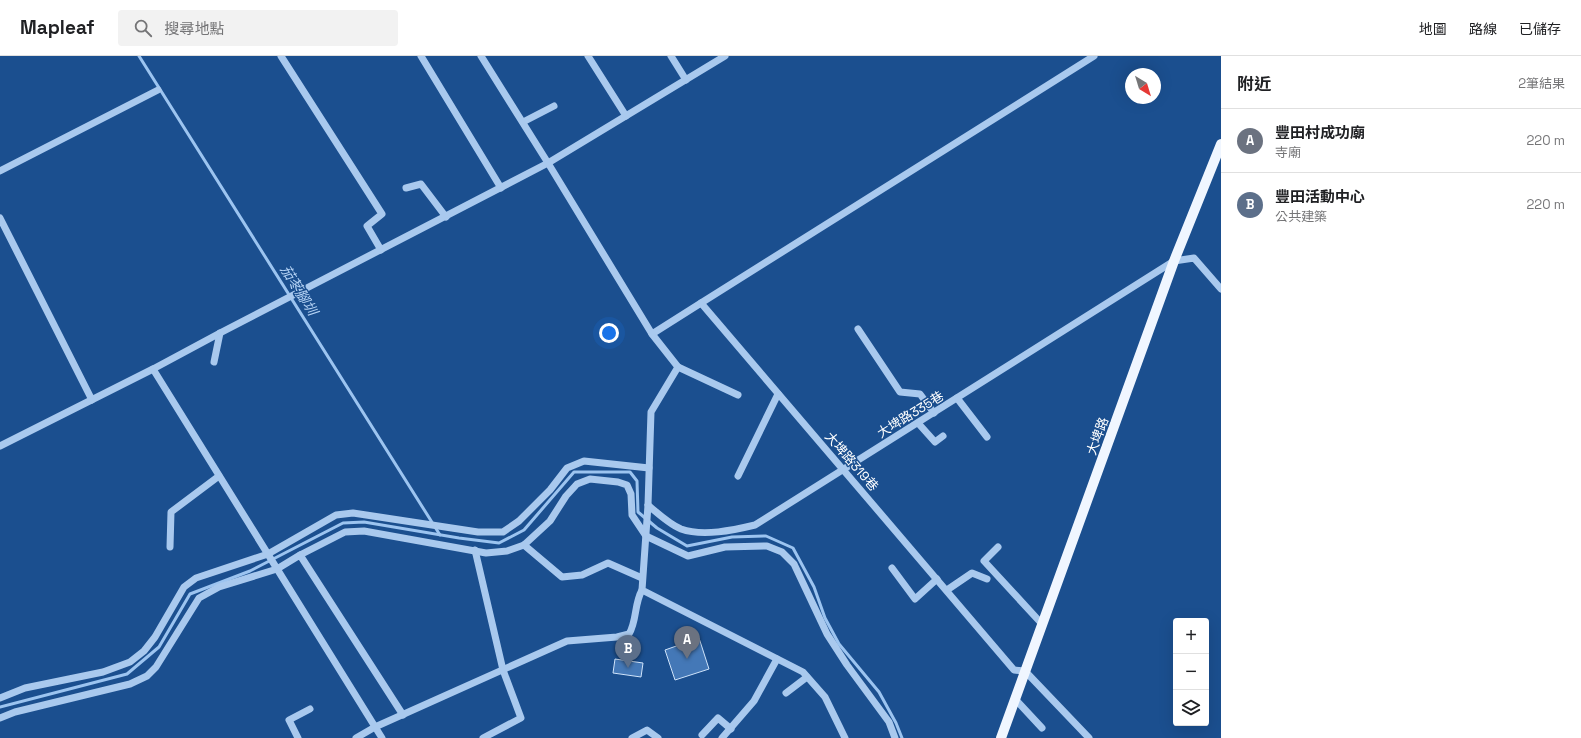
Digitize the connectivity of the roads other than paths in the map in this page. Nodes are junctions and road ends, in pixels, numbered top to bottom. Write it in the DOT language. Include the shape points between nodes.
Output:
graph roads {
  1 [pos="281,56"];
  2 [pos="420,56"];
  3 [pos="481,56"];
  4 [pos="588,56"];
  5 [pos="671,56"];
  6 [pos="725,56"];
  7 [pos="1094,56"];
  8 [pos="686,80"];
  9 [pos="158,90"];
  10 [pos="554,106"];
  11 [pos="626,116"];
  12 [pos="523,122"];
  13 [pos="1221,144"];
  14 [pos="548,163"];
  15 [pos="0,170"];
  16 [pos="406,188"];
  17 [pos="501,188"];
  18 [pos="446,217"];
  19 [pos="0,218"];
  20 [pos="381,250"];
  21 [pos="1174,261"];
  22 [pos="1221,290"];
  23 [pos="701,304"];
  24 [pos="858,328"];
  25 [pos="220,333"];
  26 [pos="652,334"];
  27 [pos="214,362"];
  28 [pos="678,368"];
  29 [pos="153,370"];
  30 [pos="778,394"];
  31 [pos="738,395"];
  32 [pos="957,398"];
  33 [pos="92,400"];
  34 [pos="934,413"];
  35 [pos="918,422"];
  36 [pos="943,436"];
  37 [pos="987,437"];
  38 [pos="0,446"];
  39 [pos="649,468"];
  40 [pos="844,470"];
  41 [pos="219,476"];
  42 [pos="738,476"];
  43 [pos="648,505"];
  44 [pos="646,536"];
  45 [pos="524,545"];
  46 [pos="170,547"];
  47 [pos="998,547"];
  48 [pos="475,550"];
  49 [pos="268,554"];
  50 [pos="300,554"];
  51 [pos="277,568"];
  52 [pos="892,568"];
  53 [pos="642,578"];
  54 [pos="937,579"];
  55 [pos="987,579"];
  56 [pos="642,590"];
  57 [pos="946,590"];
  58 [pos="1042,624"];
  59 [pos="777,659"];
  60 [pos="503,670"];
  61 [pos="1025,671"];
  62 [pos="808,677"];
  63 [pos="786,692"];
  64 [pos="0,698"];
  65 [pos="1015,699"];
  66 [pos="310,709"];
  67 [pos="403,715"];
  68 [pos="0,718"];
  69 [pos="375,727"];
  70 [pos="1042,728"];
  71 [pos="731,729"];
  72 [pos="702,735"];
  73 [pos="298,738"];
  74 [pos="356,738"];
  75 [pos="382,738"];
  76 [pos="483,738"];
  77 [pos="632,738"];
  78 [pos="658,738"];
  79 [pos="722,738"];
  80 [pos="845,738"];
  81 [pos="895,738"];
  82 [pos="1001,738"];
  83 [pos="1089,738"];
  1 -- 20 [label="street" via="382,214 367,226"];
  2 -- 17 [label="street"];
  3 -- 12 [label="street"];
  4 -- 11 [label="street"];
  5 -- 8 [label="street"];
  6 -- 8 [label="street"];
  7 -- 23 [label="street"];
  8 -- 11 [label="street"];
  9 -- 15 [label="street"];
  10 -- 12 [label="street"];
  11 -- 14 [label="street"];
  12 -- 14 [label="street"];
  13 -- 21 [label="main road, 大埤路"];
  14 -- 17 [label="street"];
  14 -- 26 [label="street"];
  16 -- 18 [label="street" via="421,184"];
  17 -- 18 [label="street"];
  18 -- 20 [label="street"];
  19 -- 33 [label="street"];
  20 -- 25 [label="street"];
  21 -- 22 [label="street" via="1194,258"];
  21 -- 32 [label="street, 大埤路335巷"];
  21 -- 58 [label="main road, 大埤路"];
  23 -- 26 [label="street"];
  23 -- 30 [label="street, 大埤路319巷"];
  24 -- 34 [label="street" via="900,392 920,394"];
  25 -- 27 [label="street"];
  25 -- 29 [label="street"];
  26 -- 28 [label="street"];
  28 -- 31 [label="street"];
  28 -- 39 [label="street" via="651,412"];
  29 -- 33 [label="street"];
  29 -- 41 [label="street"];
  30 -- 40 [label="street, 大埤路319巷"];
  30 -- 42 [label="street"];
  32 -- 34 [label="street, 大埤路335巷"];
  32 -- 37 [label="street"];
  33 -- 38 [label="street"];
  34 -- 35 [label="street, 大埤路335巷"];
  35 -- 36 [label="street" via="935,442"];
  35 -- 40 [label="street, 大埤路335巷"];
  39 -- 43 [label="street"];
  39 -- 49 [label="street" via="584,461 567,468 550,490 519,521 503,532 478,532 354,513 336,515"];
  40 -- 43 [label="street, 大埤路335巷" via="755,525 735,530 705,533 681,529"];
  40 -- 54 [label="street, 大埤路319巷"];
  41 -- 46 [label="street" via="171,512"];
  41 -- 49 [label="street"];
  43 -- 44 [label="street"];
  44 -- 45 [label="street" via="632,515 631,494 627,485 590,479 577,484 566,496 550,522"];
  44 -- 53 [label="street"];
  44 -- 81 [label="street" via="688,556 725,547 767,546 782,552 794,564 827,634 888,722"];
  45 -- 48 [label="street" via="508,551 486,553"];
  45 -- 53 [label="street" via="562,577 582,575 608,563"];
  47 -- 58 [label="street" via="984,561"];
  48 -- 50 [label="street" via="364,531 345,532"];
  48 -- 60 [label="street"];
  49 -- 51 [label="street"];
  49 -- 64 [label="street" via="196,578 184,587 155,637 144,651 130,662 102,672 25,688"];
  50 -- 51 [label="street"];
  50 -- 67 [label="street"];
  51 -- 68 [label="street" via="219,587 199,598 160,662 147,676 130,684 14,712"];
  51 -- 69 [label="street"];
  52 -- 54 [label="street" via="915,599"];
  53 -- 56 [label="street"];
  54 -- 57 [label="street, 大埤路319巷"];
  55 -- 57 [label="street" via="972,573"];
  56 -- 59 [label="street"];
  56 -- 60 [label="street" via="638,596 633,628 629,634 567,641"];
  57 -- 61 [label="street, 大埤路319巷" via="1014,670"];
  58 -- 61 [label="main road, 大埤路"];
  59 -- 62 [label="street"];
  59 -- 71 [label="street" via="754,701"];
  60 -- 67 [label="street"];
  60 -- 76 [label="street" via="521,718"];
  61 -- 65 [label="main road, 大埤路"];
  61 -- 83 [label="street"];
  62 -- 63 [label="street"];
  62 -- 80 [label="street" via="825,697"];
  65 -- 70 [label="street"];
  65 -- 82 [label="main road, 大埤路"];
  66 -- 73 [label="street" via="289,720"];
  67 -- 69 [label="street"];
  69 -- 74 [label="street"];
  69 -- 75 [label="street"];
  71 -- 72 [label="street" via="718,718"];
  71 -- 79 [label="street"];
  77 -- 78 [label="street" via="647,730"];
}
